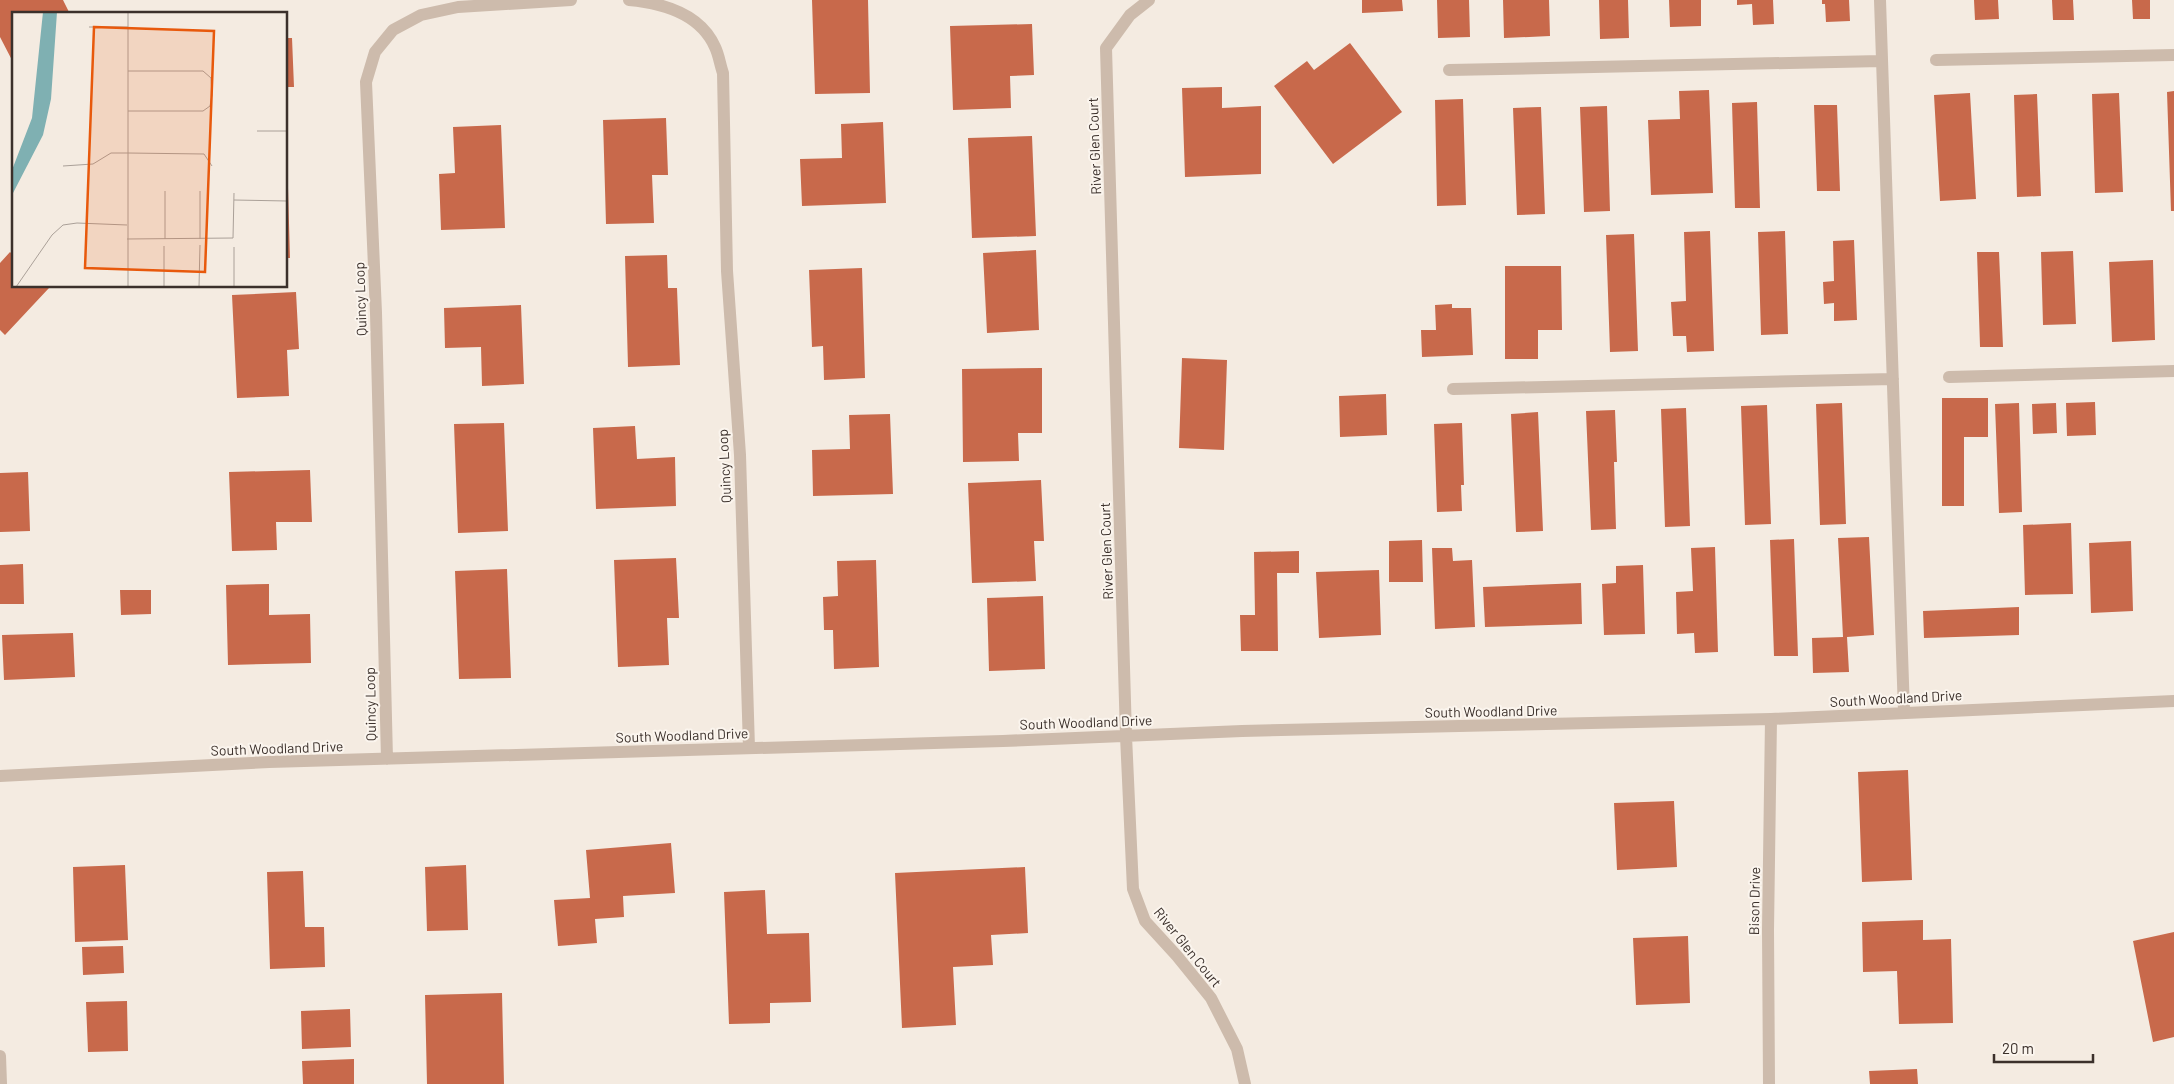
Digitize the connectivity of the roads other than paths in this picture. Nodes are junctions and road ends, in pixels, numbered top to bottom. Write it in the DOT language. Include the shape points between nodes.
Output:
graph roads {
  1 [pos="571,0"];
  2 [pos="629,0"];
  3 [pos="1149,0"];
  4 [pos="1880,0"];
  5 [pos="2174,55"];
  6 [pos="1936,60"];
  7 [pos="1881,61"];
  8 [pos="1449,70"];
  9 [pos="2174,371"];
  10 [pos="1949,377"];
  11 [pos="1892,379"];
  12 [pos="1453,390"];
  13 [pos="2174,701"];
  14 [pos="1904,712"];
  15 [pos="1772,719"];
  16 [pos="1126,736"];
  17 [pos="749,748"];
  18 [pos="387,759"];
  19 [pos="0,776"];
  20 [pos="0,1056"];
  21 [pos="1,1084"];
  22 [pos="1245,1084"];
  23 [pos="1769,1084"];
  1 -- 18 [label="street, Quincy Loop" via="458,7 421,15 393,30 387,37 375,52 366,82 376,313"];
  2 -- 17 [label="street, Quincy Loop" via="652,2 677,10 699,24 715,46 723,73 727,271 740,455"];
  3 -- 16 [label="street, River Glen Court" via="1130,15 1106,48"];
  4 -- 7 [label="street"];
  5 -- 6 [label="street"];
  7 -- 8 [label="street"];
  7 -- 11 [label="street"];
  9 -- 10 [label="street"];
  11 -- 12 [label="street"];
  11 -- 14 [label="street"];
  13 -- 14 [label="street, South Woodland Drive"];
  14 -- 15 [label="street, South Woodland Drive"];
  15 -- 16 [label="street, South Woodland Drive"];
  15 -- 23 [label="street, Bison Drive"];
  16 -- 17 [label="street, South Woodland Drive"];
  16 -- 22 [label="street, River Glen Court" via="1132,889 1145,921 1211,998 1238,1049"];
  17 -- 18 [label="street, South Woodland Drive"];
  18 -- 19 [label="street, South Woodland Drive"];
  20 -- 21 [label="street"];
}
